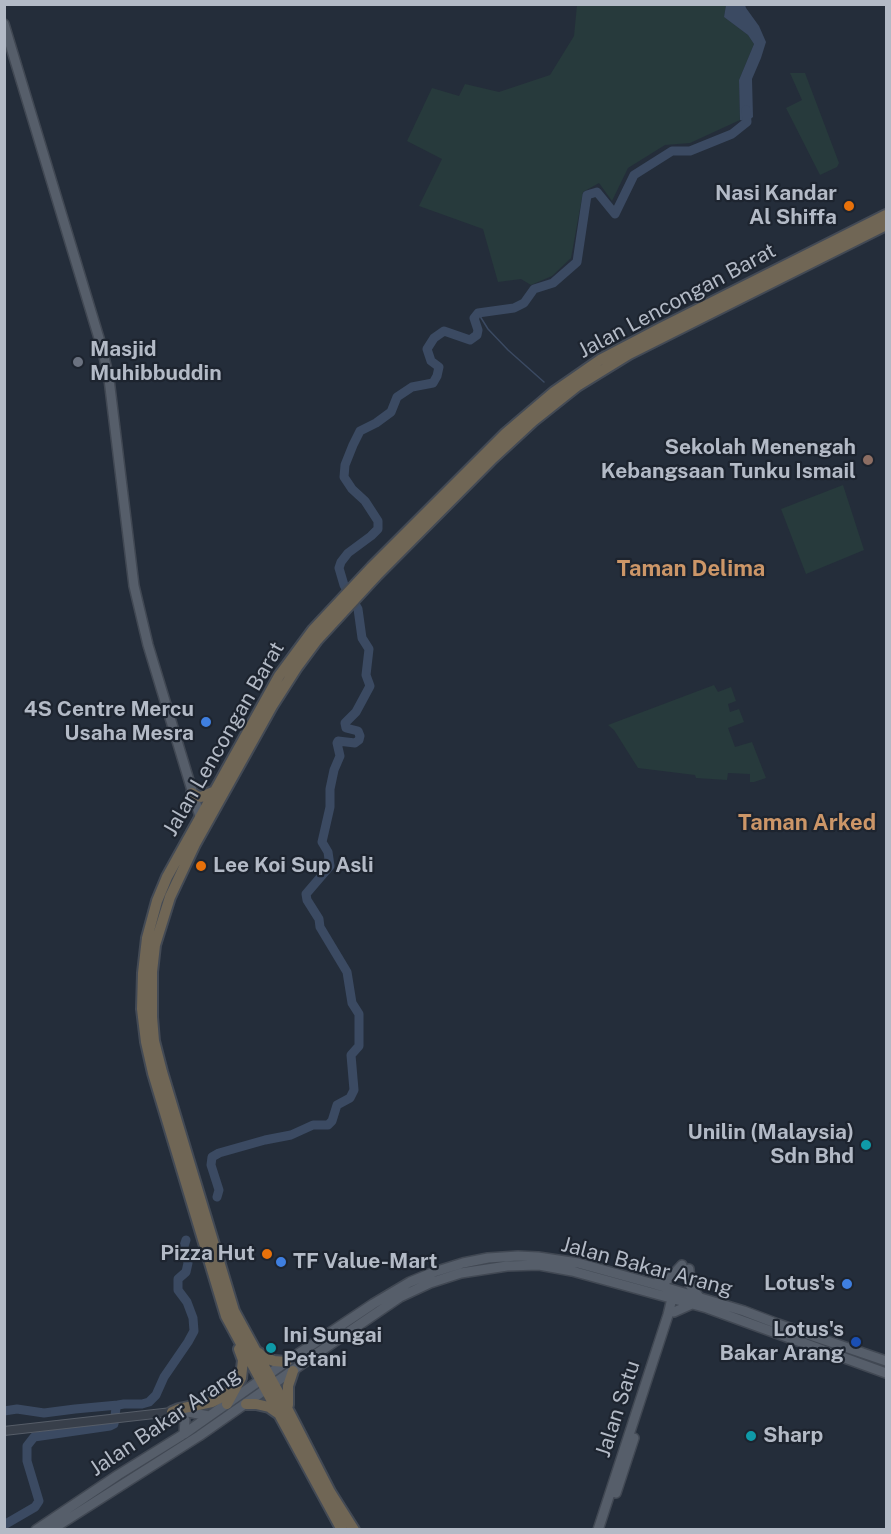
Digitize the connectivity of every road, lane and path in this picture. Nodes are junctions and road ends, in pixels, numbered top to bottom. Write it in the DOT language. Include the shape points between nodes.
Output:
graph roads {
  1 [pos="4,24"];
  2 [pos="886,215"];
  3 [pos="886,225"];
  4 [pos="355,591"];
  5 [pos="339,609"];
  6 [pos="215,792"];
  7 [pos="192,793"];
  8 [pos="200,817"];
  9 [pos="203,829"];
  10 [pos="654,1284"];
  11 [pos="676,1295"];
  12 [pos="659,1296"];
  13 [pos="696,1301"];
  14 [pos="671,1314"];
  15 [pos="231,1326"];
  16 [pos="254,1348"];
  17 [pos="886,1361"];
  18 [pos="290,1366"];
  19 [pos="886,1373"];
  20 [pos="267,1382"];
  21 [pos="239,1384"];
  22 [pos="226,1404"];
  23 [pos="246,1404"];
  24 [pos="172,1412"];
  25 [pos="285,1414"];
  26 [pos="209,1416"];
  27 [pos="4,1431"];
  28 [pos="184,1434"];
  29 [pos="36,1530"];
  30 [pos="51,1530"];
  31 [pos="342,1530"];
  32 [pos="354,1530"];
  33 [pos="598,1530"];
  34 [pos="605,1530"];
  1 -- 7 [label="main road" via="102,348 134,586"];
  2 -- 4 [label="highway, Jalan Lencongan Barat" via="600,360 506,433"];
  3 -- 4 [label="highway, Jalan Lencongan Barat" via="629,354 577,386 533,421"];
  4 -- 5 [label="highway, Jalan Lencongan Barat"];
  5 -- 6 [label="highway, Jalan Lencongan Barat" via="313,630 279,676"];
  5 -- 9 [label="highway, Jalan Lencongan Barat" via="285,685"];
  6 -- 7 [label="highway" via="201,796"];
  6 -- 8 [label="highway, Jalan Lencongan Barat"];
  7 -- 8 [label="main road"];
  8 -- 9 [label="main road"];
  8 -- 15 [label="highway, Jalan Lencongan Barat" via="157,901 147,938 142,1010 153,1073"];
  9 -- 16 [label="highway, Jalan Lencongan Barat" via="177,880 155,945 154,1041 234,1311"];
  10 -- 11 [label="main road, Jalan Bakar Arang"];
  10 -- 13 [label="main road" via="686,1267"];
  10 -- 18 [label="main road, Jalan Bakar Arang" via="578,1263 538,1257 463,1263 410,1282 373,1304"];
  11 -- 12 [label="main road, Jalan Bakar Arang"];
  11 -- 13 [label="main road, Jalan Bakar Arang"];
  11 -- 14 [label="main road, Jalan Satu"];
  12 -- 14 [label="main road"];
  12 -- 18 [label="main road, Jalan Bakar Arang" via="539,1265 461,1273 400,1297"];
  13 -- 14 [label="main road"];
  13 -- 17 [label="main road, Jalan Bakar Arang" via="744,1311"];
  13 -- 19 [label="main road, Jalan Bakar Arang"];
  14 -- 33 [label="main road, Jalan Satu"];
  14 -- 34 [label="main road, Jalan Satu"];
  15 -- 20 [label="highway, Jalan Lencongan Barat"];
  15 -- 21 [label="highway" via="243,1360"];
  16 -- 18 [label="highway" via="263,1357"];
  16 -- 20 [label="highway, Jalan Lencongan Barat"];
  18 -- 20 [label="main road, Jalan Bakar Arang"];
  18 -- 25 [label="highway"];
  20 -- 22 [label="main road, Jalan Bakar Arang"];
  20 -- 23 [label="main road, Jalan Bakar Arang"];
  20 -- 25 [label="highway"];
  21 -- 22 [label="highway"];
  21 -- 24 [label="highway" via="212,1402"];
  22 -- 26 [label="main road, Jalan Bakar Arang"];
  23 -- 25 [label="highway"];
  23 -- 30 [label="main road, Jalan Bakar Arang"];
  24 -- 26 [label="main road"];
  24 -- 27 [label="street"];
  24 -- 28 [label="main road" via="183,1416"];
  25 -- 31 [label="highway"];
  25 -- 32 [label="highway"];
  26 -- 28 [label="main road, Jalan Bakar Arang"];
  28 -- 29 [label="main road, Jalan Bakar Arang"];
}
